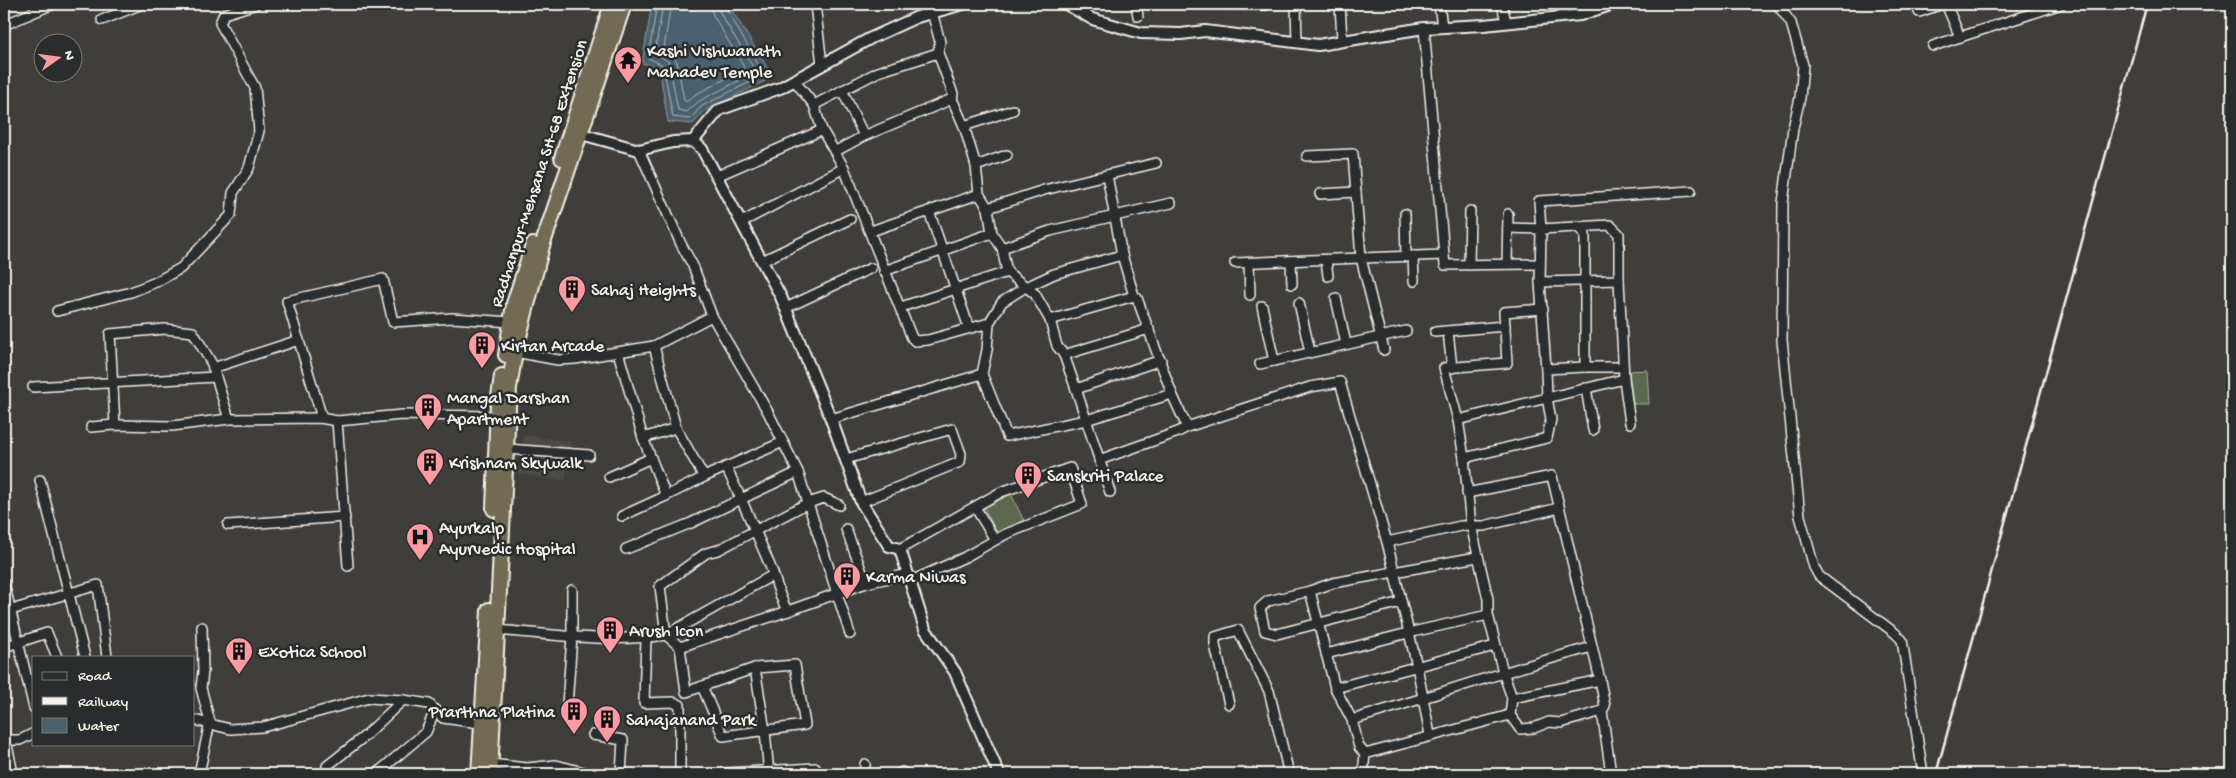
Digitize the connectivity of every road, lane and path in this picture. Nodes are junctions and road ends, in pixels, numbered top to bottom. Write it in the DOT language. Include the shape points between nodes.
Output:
graph roads {
  1 [pos="53,4"];
  2 [pos="142,4"];
  3 [pos="256,4"];
  4 [pos="612,4"];
  5 [pos="624,4"];
  6 [pos="815,4"];
  7 [pos="963,4"];
  8 [pos="1066,4"];
  9 [pos="1136,4"];
  10 [pos="1200,4"];
  11 [pos="1296,4"];
  12 [pos="1340,4"];
  13 [pos="1439,4"];
  14 [pos="1502,4"];
  15 [pos="1613,4"];
  16 [pos="1776,4"];
  17 [pos="1942,4"];
  18 [pos="1946,4"];
  19 [pos="2061,4"];
  20 [pos="1266,5"];
  21 [pos="1588,8"];
  22 [pos="932,12"];
  23 [pos="1919,12"];
  24 [pos="1138,16"];
  25 [pos="102,20"];
  26 [pos="1506,22"];
  27 [pos="4,25"];
  28 [pos="1442,27"];
  29 [pos="1424,28"];
  30 [pos="1960,38"];
  31 [pos="1342,40"];
  32 [pos="1297,42"];
  33 [pos="1933,46"];
  34 [pos="938,53"];
  35 [pos="822,65"];
  36 [pos="794,80"];
  37 [pos="842,90"];
  38 [pos="952,99"];
  39 [pos="814,104"];
  40 [pos="1013,110"];
  41 [pos="964,126"];
  42 [pos="822,130"];
  43 [pos="575,133"];
  44 [pos="864,136"];
  45 [pos="693,141"];
  46 [pos="639,150"];
  47 [pos="836,151"];
  48 [pos="1007,155"];
  49 [pos="1307,156"];
  50 [pos="1156,163"];
  51 [pos="976,166"];
  52 [pos="844,168"];
  53 [pos="1106,175"];
  54 [pos="717,176"];
  55 [pos="1691,191"];
  56 [pos="1356,192"];
  57 [pos="979,194"];
  58 [pos="1320,194"];
  59 [pos="1172,202"];
  60 [pos="988,208"];
  61 [pos="929,211"];
  62 [pos="1470,211"];
  63 [pos="1405,214"];
  64 [pos="1508,214"];
  65 [pos="1115,216"];
  66 [pos="850,219"];
  67 [pos="742,222"];
  68 [pos="1577,226"];
  69 [pos="1508,228"];
  70 [pos="1541,230"];
  71 [pos="871,231"];
  72 [pos="992,233"];
  73 [pos="1002,248"];
  74 [pos="942,250"];
  75 [pos="1122,255"];
  76 [pos="1444,255"];
  77 [pos="1410,256"];
  78 [pos="1362,258"];
  79 [pos="1326,260"];
  80 [pos="762,261"];
  81 [pos="1291,261"];
  82 [pos="1235,263"];
  83 [pos="1249,263"];
  84 [pos="1469,264"];
  85 [pos="1508,264"];
  86 [pos="1540,264"];
  87 [pos="871,268"];
  88 [pos="884,271"];
  89 [pos="1006,272"];
  90 [pos="1328,276"];
  91 [pos="1619,280"];
  92 [pos="1414,281"];
  93 [pos="1540,282"];
  94 [pos="1584,282"];
  95 [pos="1292,284"];
  96 [pos="1024,288"];
  97 [pos="955,289"];
  98 [pos="1250,295"];
  99 [pos="1134,296"];
  100 [pos="1336,298"];
  101 [pos="1299,303"];
  102 [pos="1262,306"];
  103 [pos="901,307"];
  104 [pos="786,308"];
  105 [pos="1542,309"];
  106 [pos="57,311"];
  107 [pos="712,316"];
  108 [pos="1050,320"];
  109 [pos="511,322"];
  110 [pos="989,323"];
  111 [pos="1505,326"];
  112 [pos="969,328"];
  113 [pos="1149,329"];
  114 [pos="1448,330"];
  115 [pos="1406,331"];
  116 [pos="1435,332"];
  117 [pos="1381,336"];
  118 [pos="299,340"];
  119 [pos="1346,344"];
  120 [pos="654,346"];
  121 [pos="1384,350"];
  122 [pos="514,352"];
  123 [pos="618,352"];
  124 [pos="1310,352"];
  125 [pos="1064,355"];
  126 [pos="1161,360"];
  127 [pos="1274,361"];
  128 [pos="1260,364"];
  129 [pos="1585,366"];
  130 [pos="1623,367"];
  131 [pos="213,368"];
  132 [pos="1452,368"];
  133 [pos="1546,370"];
  134 [pos="982,374"];
  135 [pos="216,377"];
  136 [pos="1624,379"];
  137 [pos="112,382"];
  138 [pos="33,387"];
  139 [pos="1586,388"];
  140 [pos="1076,389"];
  141 [pos="1172,394"];
  142 [pos="1547,398"];
  143 [pos="498,416"];
  144 [pos="322,418"];
  145 [pos="230,419"];
  146 [pos="831,419"];
  147 [pos="1086,420"];
  148 [pos="1458,420"];
  149 [pos="338,421"];
  150 [pos="1630,423"];
  151 [pos="114,425"];
  152 [pos="91,427"];
  153 [pos="1186,427"];
  154 [pos="676,428"];
  155 [pos="1593,430"];
  156 [pos="643,438"];
  157 [pos="783,442"];
  158 [pos="506,449"];
  159 [pos="589,456"];
  160 [pos="651,458"];
  161 [pos="1464,458"];
  162 [pos="846,459"];
  163 [pos="1100,460"];
  164 [pos="726,467"];
  165 [pos="798,472"];
  166 [pos="609,477"];
  167 [pos="704,477"];
  168 [pos="40,480"];
  169 [pos="1110,492"];
  170 [pos="1467,493"];
  171 [pos="666,496"];
  172 [pos="742,500"];
  173 [pos="861,502"];
  174 [pos="808,503"];
  175 [pos="839,505"];
  176 [pos="975,507"];
  177 [pos="1559,508"];
  178 [pos="622,516"];
  179 [pos="345,517"];
  180 [pos="228,525"];
  181 [pos="1471,525"];
  182 [pos="846,529"];
  183 [pos="756,532"];
  184 [pos="994,540"];
  185 [pos="1387,542"];
  186 [pos="626,549"];
  187 [pos="900,549"];
  188 [pos="1477,557"];
  189 [pos="348,566"];
  190 [pos="1394,572"];
  191 [pos="773,575"];
  192 [pos="910,577"];
  193 [pos="4,583"];
  194 [pos="866,583"];
  195 [pos="572,590"];
  196 [pos="1310,591"];
  197 [pos="69,593"];
  198 [pos="836,594"];
  199 [pos="1401,602"];
  200 [pos="7,611"];
  201 [pos="788,611"];
  202 [pos="1488,615"];
  203 [pos="1318,623"];
  204 [pos="202,627"];
  205 [pos="498,630"];
  206 [pos="1408,632"];
  207 [pos="850,634"];
  208 [pos="666,635"];
  209 [pos="572,637"];
  210 [pos="646,638"];
  211 [pos="18,643"];
  212 [pos="1495,646"];
  213 [pos="4,647"];
  214 [pos="680,647"];
  215 [pos="1592,647"];
  216 [pos="1326,654"];
  217 [pos="57,656"];
  218 [pos="85,656"];
  219 [pos="107,656"];
  220 [pos="1417,666"];
  221 [pos="755,668"];
  222 [pos="1503,672"];
  223 [pos="1600,680"];
  224 [pos="702,686"];
  225 [pos="1335,688"];
  226 [pos="1512,698"];
  227 [pos="32,699"];
  228 [pos="1423,699"];
  229 [pos="403,700"];
  230 [pos="1229,704"];
  231 [pos="567,705"];
  232 [pos="435,710"];
  233 [pos="1602,711"];
  234 [pos="1510,715"];
  235 [pos="195,720"];
  236 [pos="1352,720"];
  237 [pos="210,722"];
  238 [pos="487,724"];
  239 [pos="765,731"];
  240 [pos="32,734"];
  241 [pos="593,735"];
  242 [pos="1430,735"];
  243 [pos="5,740"];
  244 [pos="1364,754"];
  245 [pos="865,764"];
  246 [pos="327,766"];
  247 [pos="815,768"];
  248 [pos="490,769"];
  249 [pos="727,773"];
  250 [pos="769,773"];
  251 [pos="13,774"];
  252 [pos="199,774"];
  253 [pos="376,774"];
  254 [pos="479,774"];
  255 [pos="591,774"];
  256 [pos="621,774"];
  257 [pos="680,774"];
  258 [pos="866,774"];
  259 [pos="999,774"];
  260 [pos="1289,774"];
  261 [pos="1363,774"];
  262 [pos="1611,774"];
  263 [pos="1923,774"];
  1 -- 27 [label="street"];
  2 -- 25 [label="street"];
  3 -- 106 [label="street" via="224,14 220,24 255,88 260,131 249,168 233,193 231,216 182,268 164,278 130,292"];
  4 -- 43 [label="highway, Radhanpur-Mehsana SH-68 Extension"];
  5 -- 43 [label="highway"];
  6 -- 35 [label="street"];
  7 -- 22 [label="street"];
  8 -- 32 [label="street" via="1092,20 1141,33 1181,34 1205,30"];
  9 -- 24 [label="street"];
  10 -- 20 [label="street"];
  11 -- 32 [label="street"];
  12 -- 31 [label="street"];
  13 -- 28 [label="street"];
  14 -- 26 [label="street"];
  15 -- 21 [label="street"];
  16 -- 263 [label="street" via="1791,23 1802,65 1800,98 1783,203 1782,330 1800,516 1819,576 1902,640"];
  17 -- 23 [label="street"];
  18 -- 30 [label="street"];
  19 -- 30 [label="street"];
  21 -- 26 [label="street" via="1580,15"];
  22 -- 34 [label="street" via="940,42"];
  22 -- 35 [label="street" via="871,38"];
  26 -- 28 [label="street"];
  28 -- 29 [label="street"];
  29 -- 31 [label="street"];
  29 -- 76 [label="street"];
  30 -- 33 [label="street"];
  31 -- 32 [label="street" via="1318,45"];
  34 -- 37 [label="street" via="878,72"];
  34 -- 38 [label="street"];
  35 -- 36 [label="street"];
  36 -- 39 [label="street"];
  36 -- 45 [label="street" via="719,110"];
  37 -- 39 [label="street"];
  37 -- 44 [label="street"];
  38 -- 41 [label="street"];
  38 -- 44 [label="street"];
  39 -- 42 [label="street"];
  40 -- 41 [label="street"];
  41 -- 51 [label="street"];
  42 -- 47 [label="street"];
  42 -- 54 [label="street"];
  43 -- 46 [label="street"];
  43 -- 109 [label="highway, Radhanpur-Mehsana SH-68 Extension" via="514,304"];
  43 -- 122 [label="highway"];
  44 -- 47 [label="street"];
  45 -- 46 [label="street"];
  45 -- 54 [label="street" via="702,149"];
  46 -- 107 [label="street" via="693,266"];
  47 -- 52 [label="street"];
  48 -- 51 [label="street"];
  49 -- 56 [label="street" via="1353,154"];
  50 -- 53 [label="street"];
  51 -- 57 [label="street"];
  52 -- 67 [label="street"];
  52 -- 71 [label="street"];
  53 -- 60 [label="street"];
  53 -- 65 [label="street"];
  54 -- 67 [label="street"];
  55 -- 70 [label="street" via="1539,200"];
  56 -- 58 [label="street"];
  56 -- 78 [label="street"];
  57 -- 60 [label="street"];
  57 -- 61 [label="street"];
  59 -- 65 [label="street"];
  60 -- 72 [label="street"];
  61 -- 71 [label="street"];
  61 -- 74 [label="street"];
  62 -- 84 [label="street"];
  63 -- 77 [label="street"];
  64 -- 69 [label="street"];
  65 -- 73 [label="street"];
  65 -- 75 [label="street"];
  66 -- 80 [label="street"];
  67 -- 80 [label="street"];
  68 -- 70 [label="street"];
  68 -- 91 [label="street" via="1610,225 1619,234"];
  68 -- 94 [label="street" via="1585,234"];
  69 -- 70 [label="street"];
  69 -- 85 [label="street"];
  70 -- 86 [label="street"];
  71 -- 88 [label="street"];
  72 -- 73 [label="street"];
  72 -- 74 [label="street"];
  73 -- 89 [label="street"];
  74 -- 88 [label="street"];
  74 -- 97 [label="street"];
  75 -- 96 [label="street" via="1054,274"];
  75 -- 99 [label="street"];
  76 -- 77 [label="street"];
  76 -- 84 [label="street" via="1445,265"];
  77 -- 78 [label="street"];
  77 -- 92 [label="street"];
  78 -- 79 [label="street"];
  78 -- 117 [label="street"];
  79 -- 81 [label="street"];
  79 -- 90 [label="street"];
  80 -- 104 [label="street"];
  81 -- 83 [label="street"];
  81 -- 95 [label="street"];
  82 -- 83 [label="street"];
  83 -- 98 [label="street"];
  84 -- 85 [label="street"];
  85 -- 86 [label="street"];
  86 -- 93 [label="street"];
  87 -- 104 [label="street"];
  88 -- 103 [label="street"];
  89 -- 96 [label="street"];
  89 -- 97 [label="street"];
  91 -- 94 [label="street"];
  91 -- 130 [label="street"];
  93 -- 94 [label="street"];
  93 -- 105 [label="street"];
  94 -- 129 [label="street"];
  96 -- 108 [label="street" via="1035,294"];
  96 -- 110 [label="street" via="1002,302"];
  97 -- 103 [label="street"];
  97 -- 112 [label="street"];
  99 -- 108 [label="street"];
  99 -- 113 [label="street"];
  100 -- 119 [label="street"];
  101 -- 124 [label="street"];
  102 -- 127 [label="street"];
  103 -- 112 [label="street" via="908,332 915,341"];
  104 -- 146 [label="street"];
  105 -- 111 [label="street" via="1504,312"];
  105 -- 133 [label="street"];
  107 -- 120 [label="street"];
  107 -- 157 [label="street"];
  108 -- 125 [label="street" via="1057,346"];
  109 -- 118 [label="street" via="452,318 393,322 384,279 287,301"];
  109 -- 143 [label="highway, Radhanpur-Mehsana SH-68 Extension"];
  110 -- 112 [label="street"];
  110 -- 134 [label="street"];
  111 -- 114 [label="street"];
  111 -- 132 [label="street" via="1508,363"];
  113 -- 125 [label="street"];
  113 -- 126 [label="street"];
  114 -- 116 [label="street"];
  114 -- 132 [label="street"];
  115 -- 117 [label="street"];
  117 -- 119 [label="street"];
  117 -- 121 [label="street"];
  118 -- 131 [label="street"];
  118 -- 144 [label="street"];
  119 -- 124 [label="street"];
  120 -- 123 [label="street"];
  120 -- 154 [label="street"];
  122 -- 123 [label="street" via="558,360"];
  122 -- 158 [label="highway"];
  123 -- 156 [label="street"];
  124 -- 127 [label="street"];
  125 -- 140 [label="street"];
  126 -- 140 [label="street"];
  126 -- 141 [label="street"];
  127 -- 128 [label="street"];
  129 -- 130 [label="street"];
  129 -- 133 [label="street"];
  130 -- 136 [label="street"];
  131 -- 135 [label="street"];
  131 -- 137 [label="street" via="193,332 165,329 110,334"];
  132 -- 148 [label="street" via="1444,368"];
  133 -- 142 [label="street"];
  134 -- 146 [label="street"];
  134 -- 147 [label="street" via="1007,436"];
  135 -- 137 [label="street"];
  135 -- 145 [label="street"];
  136 -- 139 [label="street"];
  136 -- 150 [label="street"];
  137 -- 138 [label="street"];
  137 -- 151 [label="street"];
  139 -- 142 [label="street"];
  139 -- 155 [label="street"];
  140 -- 147 [label="street"];
  141 -- 147 [label="street"];
  141 -- 153 [label="street"];
  142 -- 148 [label="street"];
  142 -- 161 [label="street" via="1551,419 1547,438"];
  143 -- 149 [label="street" via="402,415"];
  143 -- 238 [label="highway, Radhanpur-Mehsana SH-68 Extension"];
  144 -- 145 [label="street"];
  144 -- 149 [label="street"];
  145 -- 151 [label="street" via="172,426"];
  146 -- 162 [label="street"];
  147 -- 163 [label="street"];
  148 -- 161 [label="street"];
  149 -- 179 [label="street"];
  151 -- 152 [label="street"];
  153 -- 163 [label="street"];
  153 -- 185 [label="street" via="1310,387 1340,382"];
  154 -- 156 [label="street"];
  154 -- 167 [label="street"];
  156 -- 160 [label="street"];
  157 -- 164 [label="street"];
  157 -- 165 [label="street"];
  158 -- 159 [label="street"];
  158 -- 205 [label="highway"];
  160 -- 166 [label="street"];
  160 -- 171 [label="street"];
  161 -- 170 [label="street"];
  162 -- 173 [label="street"];
  162 -- 173 [label="street" via="952,429 961,454 960,462"];
  163 -- 169 [label="street"];
  164 -- 167 [label="street"];
  164 -- 172 [label="street"];
  165 -- 172 [label="street"];
  165 -- 174 [label="street"];
  167 -- 171 [label="street"];
  168 -- 197 [label="street"];
  170 -- 177 [label="street" via="1552,476"];
  170 -- 181 [label="street"];
  171 -- 178 [label="street"];
  172 -- 183 [label="street"];
  172 -- 186 [label="street"];
  173 -- 187 [label="street" via="889,546"];
  174 -- 175 [label="street" via="824,498"];
  174 -- 183 [label="street"];
  174 -- 198 [label="street"];
  176 -- 184 [label="street"];
  176 -- 184 [label="street" via="1001,492 1070,468 1082,504"];
  176 -- 187 [label="street"];
  177 -- 181 [label="street" via="1484,526"];
  177 -- 215 [label="street"];
  179 -- 180 [label="street"];
  179 -- 189 [label="street"];
  181 -- 185 [label="street"];
  181 -- 188 [label="street"];
  182 -- 194 [label="street"];
  183 -- 191 [label="street"];
  183 -- 208 [label="street" via="718,550 706,552 660,586"];
  184 -- 192 [label="street" via="965,556"];
  185 -- 190 [label="street"];
  187 -- 192 [label="street"];
  188 -- 190 [label="street"];
  188 -- 202 [label="street" via="1488,599"];
  190 -- 196 [label="street" via="1333,583"];
  190 -- 199 [label="street"];
  191 -- 201 [label="street"];
  191 -- 208 [label="street"];
  192 -- 194 [label="street"];
  192 -- 259 [label="street" via="925,629 955,672"];
  193 -- 200 [label="street"];
  194 -- 198 [label="street"];
  195 -- 209 [label="street"];
  196 -- 203 [label="street"];
  196 -- 203 [label="street" via="1268,601 1260,608 1260,615 1266,631 1277,634"];
  197 -- 200 [label="street"];
  197 -- 218 [label="street"];
  197 -- 219 [label="street" via="98,585"];
  198 -- 201 [label="street"];
  198 -- 207 [label="street"];
  199 -- 203 [label="street"];
  199 -- 206 [label="street"];
  200 -- 211 [label="street"];
  201 -- 214 [label="street"];
  202 -- 206 [label="street"];
  202 -- 212 [label="street" via="1496,639"];
  203 -- 216 [label="street"];
  204 -- 237 [label="street" via="201,688"];
  205 -- 209 [label="street"];
  205 -- 238 [label="highway"];
  206 -- 216 [label="street"];
  206 -- 220 [label="street"];
  208 -- 210 [label="street"];
  208 -- 214 [label="street"];
  209 -- 210 [label="street"];
  209 -- 231 [label="street"];
  210 -- 257 [label="street" via="644,703 673,702 680,705"];
  211 -- 213 [label="street"];
  211 -- 217 [label="street" via="47,633"];
  211 -- 227 [label="street"];
  212 -- 220 [label="street"];
  212 -- 222 [label="street"];
  214 -- 224 [label="street" via="686,692"];
  215 -- 222 [label="street"];
  215 -- 223 [label="street"];
  216 -- 225 [label="street"];
  220 -- 225 [label="street"];
  220 -- 228 [label="street"];
  221 -- 224 [label="street"];
  221 -- 239 [label="street"];
  221 -- 239 [label="street" via="796,665 806,725"];
  222 -- 226 [label="street"];
  222 -- 228 [label="street"];
  223 -- 226 [label="street"];
  223 -- 233 [label="street" via="1605,706"];
  224 -- 239 [label="street" via="723,736"];
  225 -- 236 [label="street"];
  226 -- 234 [label="street"];
  228 -- 236 [label="street"];
  228 -- 242 [label="street"];
  229 -- 232 [label="street" via="429,704"];
  229 -- 237 [label="street" via="369,698 263,727 230,729"];
  229 -- 246 [label="street"];
  230 -- 260 [label="street" via="1215,637 1238,630 1269,691"];
  232 -- 238 [label="street" via="443,718"];
  232 -- 253 [label="street" via="426,732"];
  233 -- 234 [label="street" via="1560,723 1549,722 1520,729"];
  233 -- 262 [label="street"];
  234 -- 242 [label="street"];
  235 -- 237 [label="street"];
  236 -- 244 [label="street"];
  237 -- 252 [label="street"];
  238 -- 248 [label="highway"];
  238 -- 254 [label="highway, Radhanpur-Mehsana SH-68 Extension"];
  239 -- 250 [label="street"];
  240 -- 243 [label="street" via="20,740"];
  241 -- 256 [label="street" via="623,740"];
  242 -- 244 [label="street"];
  243 -- 251 [label="street"];
  244 -- 261 [label="street"];
  245 -- 258 [label="street"];
  247 -- 250 [label="street"];
  248 -- 255 [label="street" via="556,765"];
  249 -- 250 [label="street"];
}
